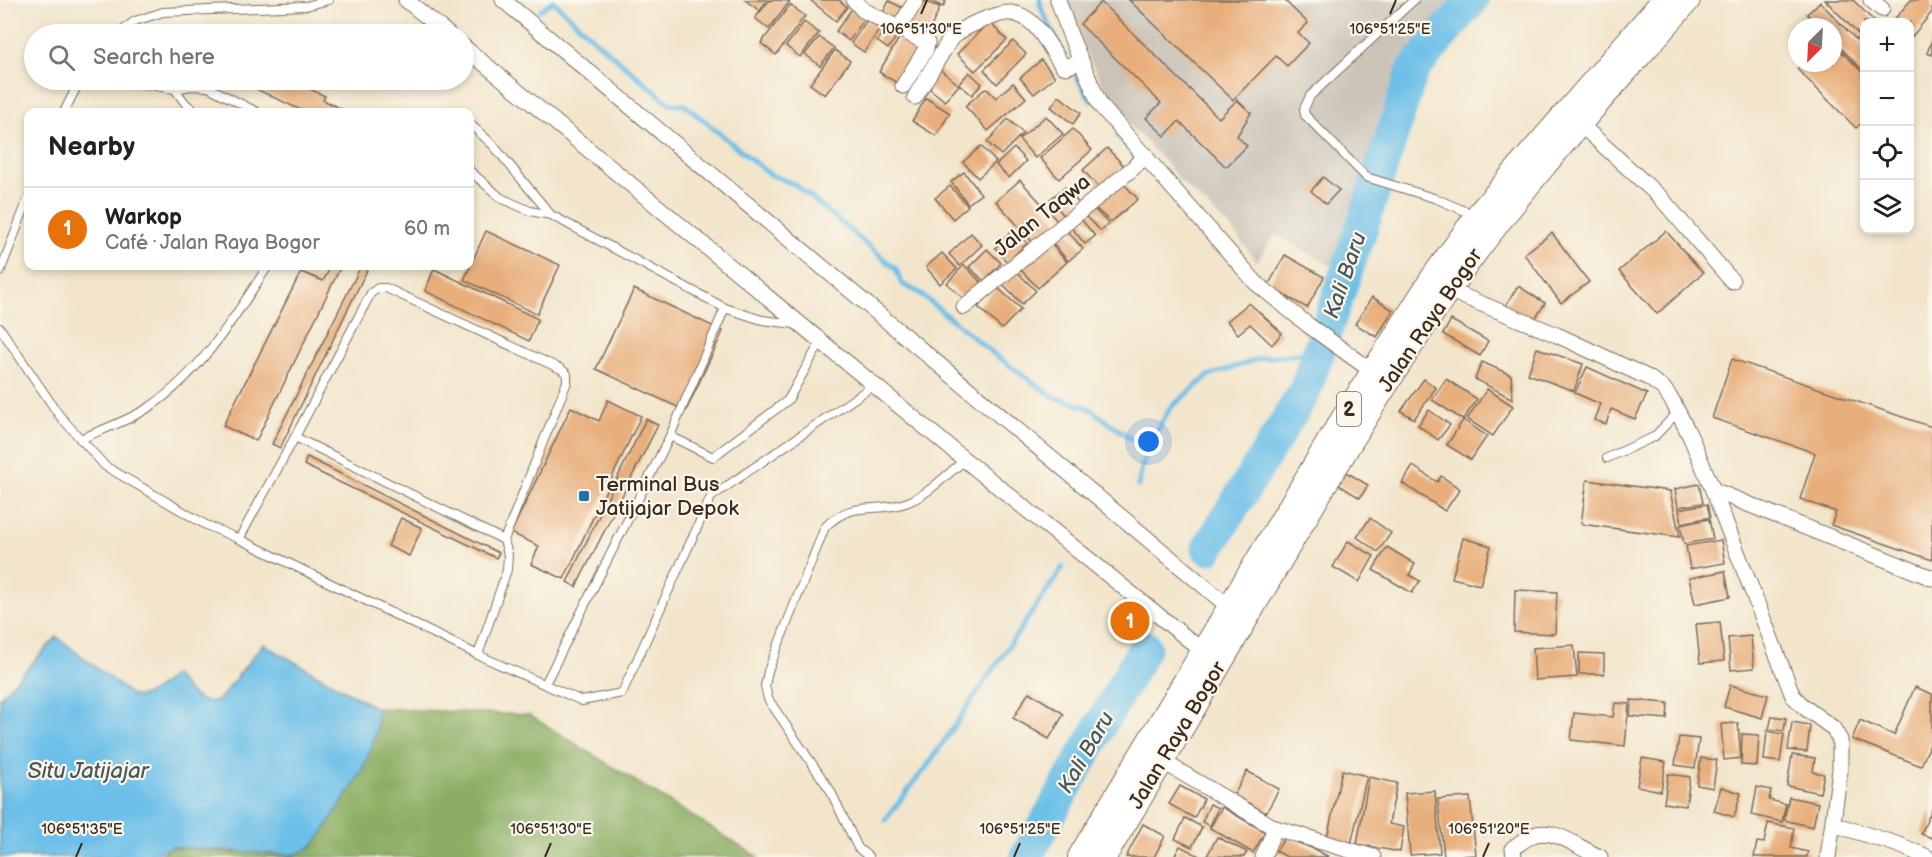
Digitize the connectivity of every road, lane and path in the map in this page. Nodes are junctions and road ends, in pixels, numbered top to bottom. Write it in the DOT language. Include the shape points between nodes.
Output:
graph roads {
  1 [pos="329,0"];
  2 [pos="406,0"];
  3 [pos="503,0"];
  4 [pos="854,0"];
  5 [pos="916,0"];
  6 [pos="1058,0"];
  7 [pos="1414,0"];
  8 [pos="1664,0"];
  9 [pos="1688,0"];
  10 [pos="871,6"];
  11 [pos="131,24"];
  12 [pos="436,24"];
  13 [pos="899,28"];
  14 [pos="474,55"];
  15 [pos="1074,64"];
  16 [pos="903,86"];
  17 [pos="75,90"];
  18 [pos="175,90"];
  19 [pos="214,90"];
  20 [pos="915,97"];
  21 [pos="66,108"];
  22 [pos="191,108"];
  23 [pos="249,108"];
  24 [pos="1580,124"];
  25 [pos="474,128"];
  26 [pos="1140,161"];
  27 [pos="474,174"];
  28 [pos="24,209"];
  29 [pos="552,215"];
  30 [pos="1477,216"];
  31 [pos="265,270"];
  32 [pos="0,272"];
  33 [pos="1732,281"];
  34 [pos="1448,290"];
  35 [pos="964,307"];
  36 [pos="725,308"];
  37 [pos="800,324"];
  38 [pos="0,328"];
  39 [pos="821,341"];
  40 [pos="1372,371"];
  41 [pos="874,385"];
  42 [pos="1678,412"];
  43 [pos="670,436"];
  44 [pos="295,437"];
  45 [pos="80,439"];
  46 [pos="1607,458"];
  47 [pos="965,460"];
  48 [pos="1713,490"];
  49 [pos="239,538"];
  50 [pos="504,540"];
  51 [pos="1932,578"];
  52 [pos="1237,613"];
  53 [pos="478,655"];
  54 [pos="1211,657"];
  55 [pos="545,684"];
  56 [pos="1162,761"];
  57 [pos="1833,824"];
  58 [pos="1275,828"];
  59 [pos="1513,852"];
  60 [pos="1930,856"];
  61 [pos="869,857"];
  62 [pos="1080,857"];
  63 [pos="1104,857"];
  64 [pos="1263,857"];
  65 [pos="1373,857"];
  66 [pos="1600,857"];
  67 [pos="1828,857"];
  1 -- 11 [label="lane" via="306,6 163,12"];
  2 -- 12 [label="street"];
  3 -- 52 [label="street"];
  4 -- 10 [label="street"];
  5 -- 13 [label="street"];
  6 -- 15 [label="street"];
  7 -- 30 [label="lane" via="1305,102 1305,115 1368,178"];
  8 -- 30 [label="highway, Jalan Raya Bogor / 2"];
  9 -- 24 [label="highway, Jalan Raya Bogor / 2"];
  10 -- 13 [label="street"];
  13 -- 16 [label="street" via="927,45"];
  14 -- 37 [label="street"];
  15 -- 20 [label="street" via="1061,64 1038,29 1026,19 1012,13 1001,14 975,22 951,38"];
  15 -- 26 [label="street"];
  17 -- 21 [label="lane"];
  18 -- 22 [label="lane"];
  19 -- 23 [label="lane"];
  24 -- 33 [label="street" via="1661,198"];
  24 -- 34 [label="highway, Jalan Raya Bogor / 2" via="1492,229"];
  25 -- 29 [label="lane"];
  26 -- 35 [label="street, Jalan Taqwa"];
  26 -- 40 [label="street" via="1256,283"];
  27 -- 29 [label="lane" via="501,198 530,211"];
  28 -- 32 [label="lane"];
  29 -- 36 [label="lane"];
  30 -- 40 [label="highway, Jalan Raya Bogor / 2"];
  31 -- 45 [label="lane" via="229,325 183,380 124,421"];
  34 -- 42 [label="street" via="1649,378 1664,389"];
  34 -- 52 [label="highway, Jalan Raya Bogor / 2"];
  36 -- 37 [label="lane" via="762,320"];
  36 -- 43 [label="lane"];
  37 -- 39 [label="street"];
  38 -- 45 [label="lane" via="59,415"];
  39 -- 41 [label="street"];
  39 -- 43 [label="lane" via="788,400 713,458"];
  40 -- 52 [label="highway, Jalan Raya Bogor / 2"];
  41 -- 47 [label="street"];
  41 -- 55 [label="lane" via="711,497 622,693 582,701"];
  42 -- 46 [label="lane" via="1654,436"];
  42 -- 48 [label="street"];
  43 -- 55 [label="lane"];
  44 -- 49 [label="lane"];
  44 -- 50 [label="lane"];
  44 -- 50 [label="lane" via="371,292 378,288 386,288 561,369 567,374 567,382"];
  45 -- 49 [label="lane" via="105,466 206,525"];
  47 -- 54 [label="street"];
  47 -- 61 [label="lane" via="908,502 853,509 837,515 825,527 768,671 768,699 830,790 858,848"];
  48 -- 51 [label="street"];
  48 -- 57 [label="street" via="1793,696 1833,728 1840,741"];
  49 -- 53 [label="lane"];
  50 -- 53 [label="lane" via="507,570"];
  52 -- 54 [label="highway, Jalan Raya Bogor / 2"];
  53 -- 55 [label="lane"];
  54 -- 56 [label="highway, Jalan Raya Bogor / 2"];
  54 -- 62 [label="highway, Jalan Raya Bogor / 2"];
  56 -- 58 [label="street"];
  56 -- 63 [label="highway, Jalan Raya Bogor / 2"];
  57 -- 60 [label="street"];
  57 -- 67 [label="street"];
  58 -- 64 [label="street"];
  58 -- 65 [label="street"];
  59 -- 66 [label="street" via="1533,835 1551,834"];
}
